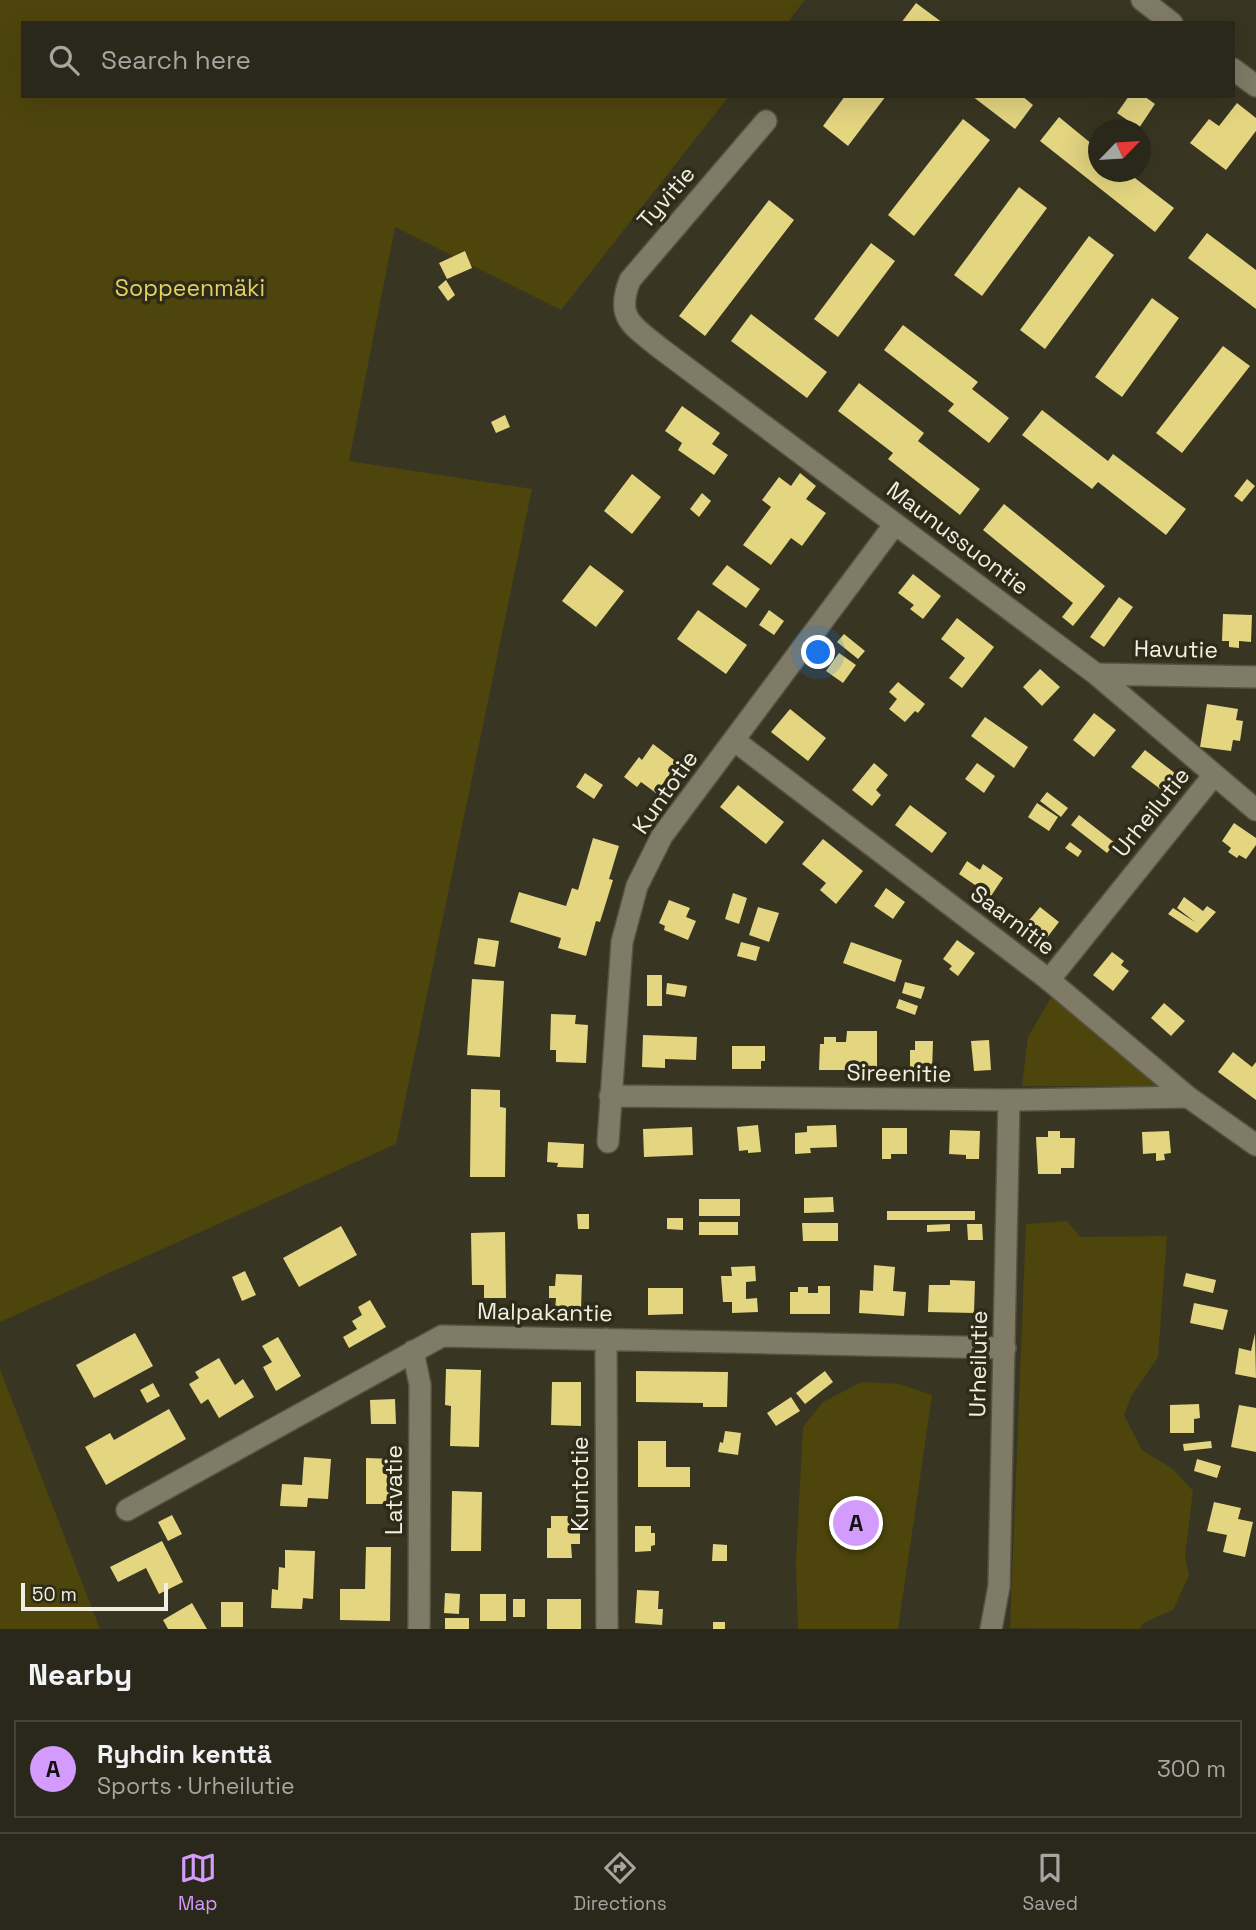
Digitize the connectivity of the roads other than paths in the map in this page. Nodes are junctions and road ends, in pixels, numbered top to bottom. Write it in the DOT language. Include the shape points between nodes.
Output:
graph roads {
  1 [pos="1142,0"];
  2 [pos="1169,21"];
  3 [pos="1235,70"];
  4 [pos="1256,86"];
  5 [pos="766,121"];
  6 [pos="625,314"];
  7 [pos="895,524"];
  8 [pos="1096,674"];
  9 [pos="1256,677"];
  10 [pos="735,741"];
  11 [pos="1214,775"];
  12 [pos="1256,810"];
  13 [pos="1049,980"];
  14 [pos="610,1096"];
  15 [pos="1188,1097"];
  16 [pos="1009,1100"];
  17 [pos="608,1142"];
  18 [pos="1256,1146"];
  19 [pos="606,1339"];
  20 [pos="1005,1348"];
  21 [pos="413,1351"];
  22 [pos="127,1510"];
  23 [pos="419,1629"];
  24 [pos="607,1629"];
  25 [pos="991,1629"];
  1 -- 2 [label="street"];
  3 -- 4 [label="street"];
  5 -- 6 [label="street, Tyvitie" via="630,280 623,298"];
  6 -- 7 [label="street, Maunussuontie" via="660,348"];
  7 -- 8 [label="street, Maunussuontie"];
  7 -- 10 [label="street, Kuntotie"];
  8 -- 9 [label="street, Havutie"];
  8 -- 11 [label="street, Maunussuontie"];
  10 -- 13 [label="street, Saarnitie"];
  10 -- 14 [label="street, Kuntotie" via="662,835 637,886 622,942"];
  11 -- 12 [label="street, Maunussuontie"];
  11 -- 13 [label="street, Urheilutie"];
  13 -- 15 [label="street, Saarnitie"];
  14 -- 16 [label="street, Sireenitie"];
  14 -- 17 [label="street, Kuntotie"];
  15 -- 16 [label="street, Sireenitie"];
  15 -- 18 [label="street, Saarnitie"];
  16 -- 20 [label="street, Urheilutie"];
  19 -- 20 [label="street, Malpakantie"];
  19 -- 21 [label="street, Malpakantie" via="442,1336"];
  19 -- 24 [label="street, Kuntotie"];
  20 -- 25 [label="street, Urheilutie" via="999,1586"];
  21 -- 22 [label="street, Malpakantie"];
  21 -- 23 [label="street, Latvatie" via="420,1385"];
}
